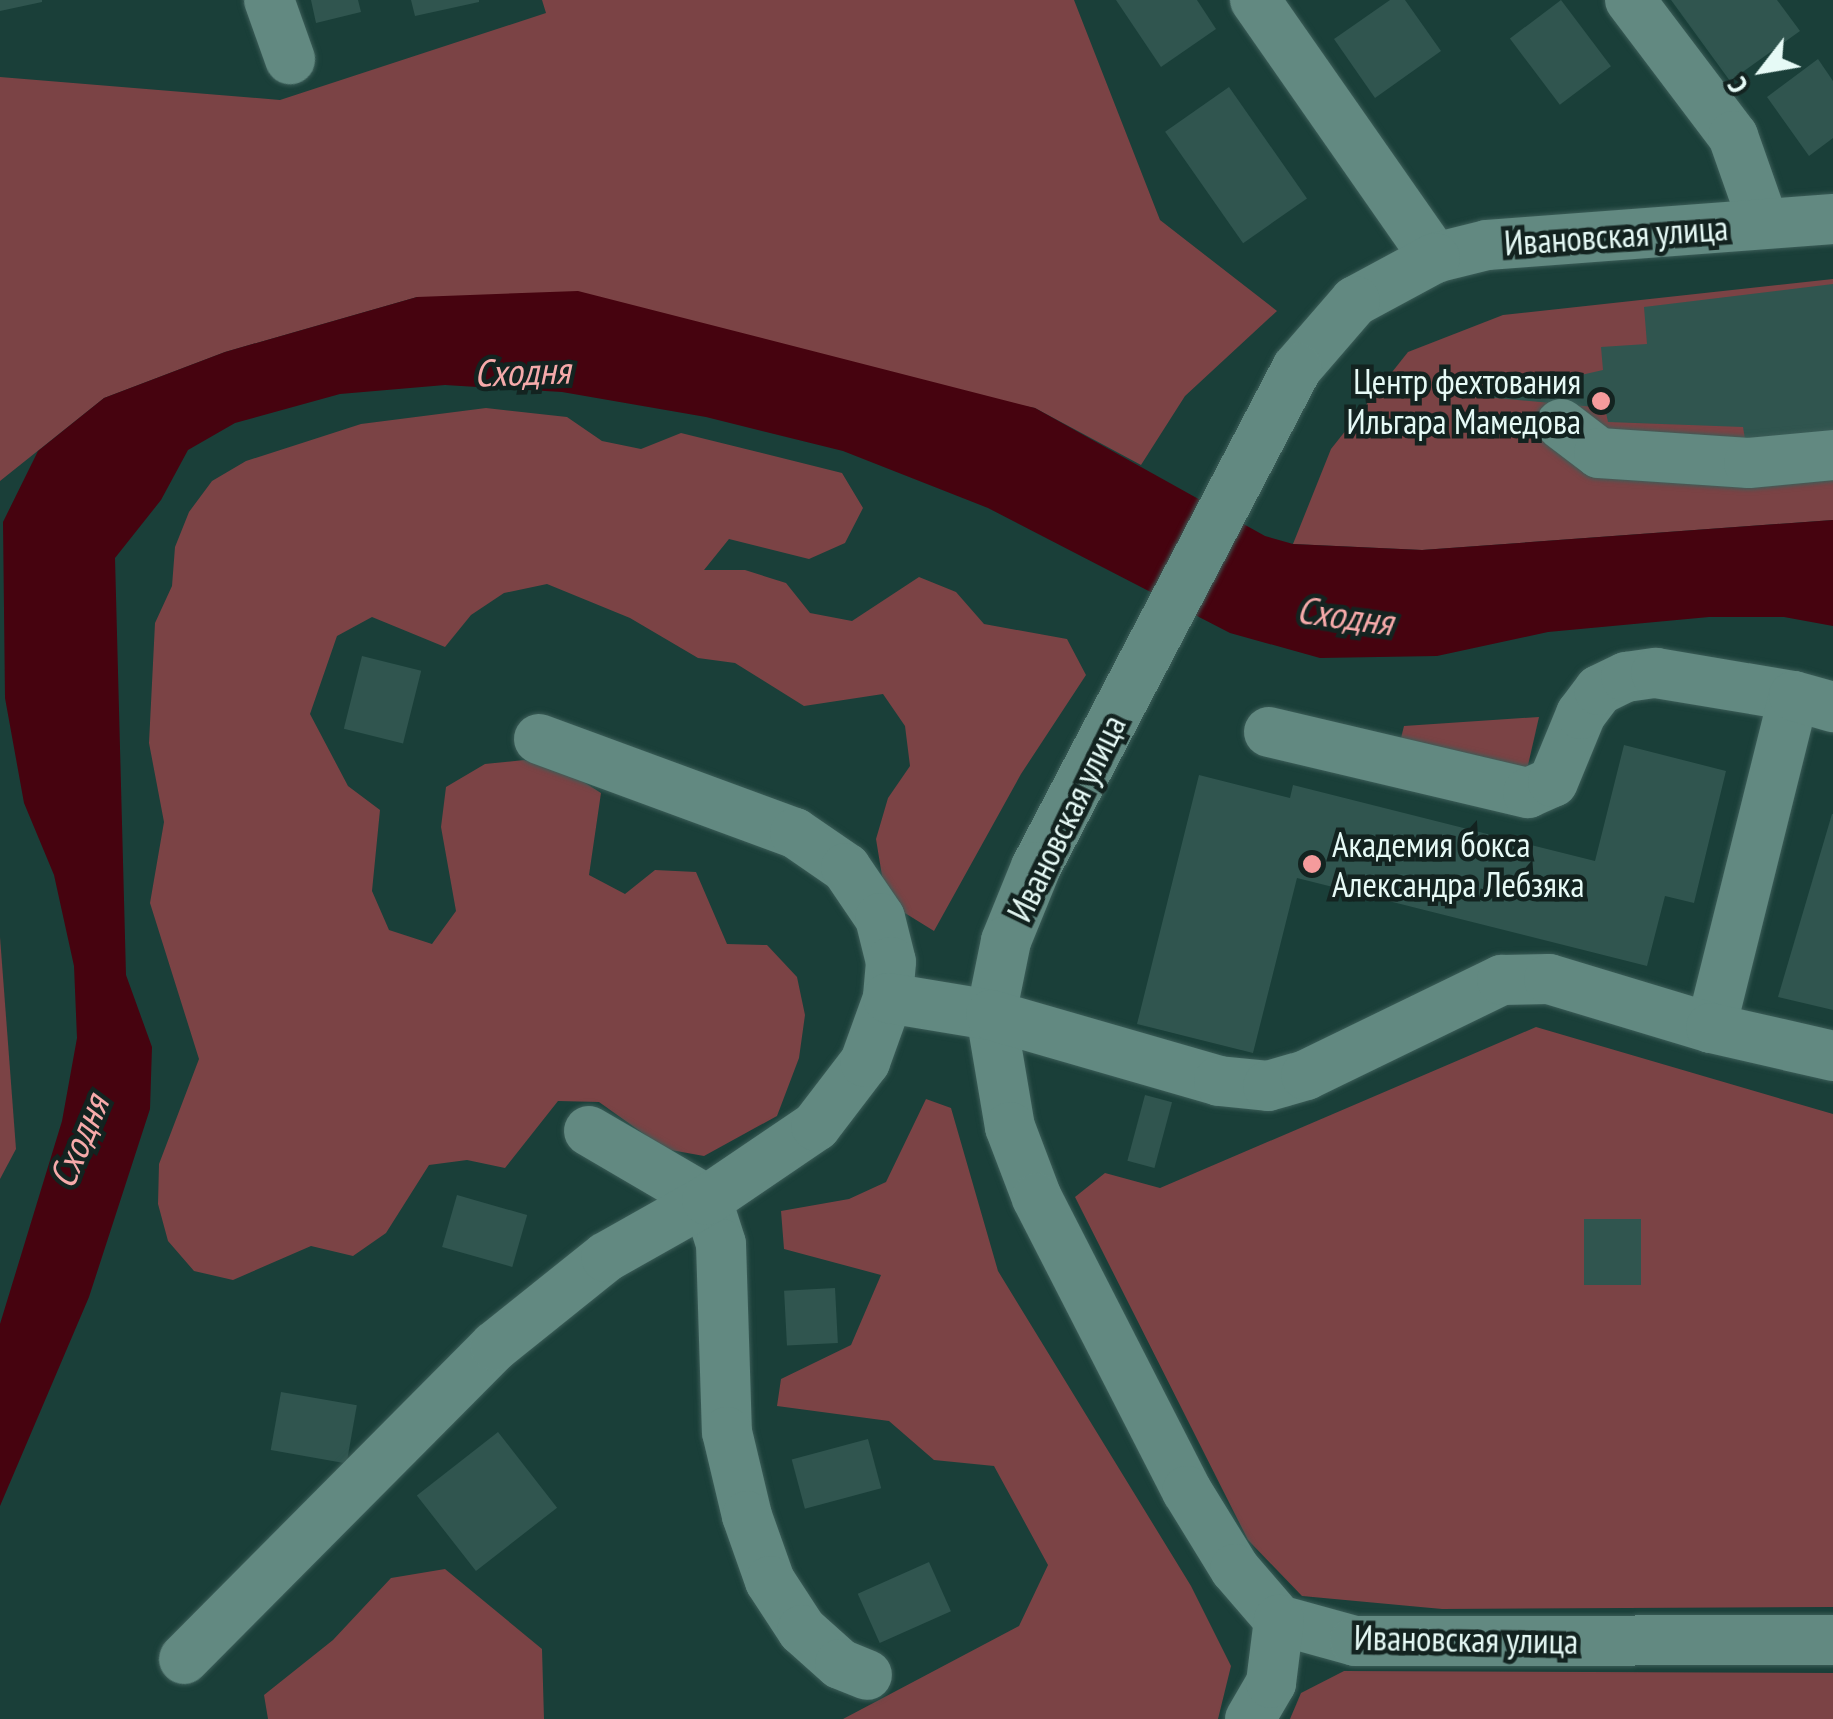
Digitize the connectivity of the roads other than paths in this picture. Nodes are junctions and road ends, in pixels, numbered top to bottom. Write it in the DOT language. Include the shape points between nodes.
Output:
graph roads {
  1 [pos="269,0"];
  2 [pos="1256,0"];
  3 [pos="1630,0"];
  4 [pos="290,59"];
  5 [pos="1833,219"];
  6 [pos="1764,224"];
  7 [pos="1435,258"];
  8 [pos="1561,424"];
  9 [pos="1833,456"];
  10 [pos="1814,702"];
  11 [pos="1269,732"];
  12 [pos="539,739"];
  13 [pos="888,998"];
  14 [pos="991,1015"];
  15 [pos="1711,1028"];
  16 [pos="1833,1056"];
  17 [pos="589,1131"];
  18 [pos="707,1200"];
  19 [pos="1279,1620"];
  20 [pos="1833,1640"];
  21 [pos="184,1659"];
  22 [pos="867,1674"];
  23 [pos="1250,1719"];
  1 -- 4 [label="street"];
  2 -- 7 [label="street"];
  3 -- 6 [label="street" via="1733,136"];
  5 -- 6 [label="street, Ивановская улица"];
  6 -- 7 [label="street, Ивановская улица" via="1486,245"];
  7 -- 14 [label="street, Ивановская улица" via="1391,277 1328,326 1297,368 1036,867 1006,940"];
  8 -- 9 [label="street" via="1599,452 1749,463"];
  10 -- 11 [label="street" via="1656,673 1626,677 1599,690 1581,714 1553,782 1528,793"];
  10 -- 15 [label="street"];
  12 -- 13 [label="street" via="794,834 846,868 880,918 891,962"];
  13 -- 14 [label="street"];
  13 -- 18 [label="street" via="865,1062 816,1126"];
  14 -- 15 [label="street" via="1219,1081 1268,1086 1306,1075 1502,980 1549,979"];
  14 -- 19 [label="street, Ивановская улица" via="1010,1128 1037,1198 1188,1490 1234,1569"];
  15 -- 16 [label="street"];
  17 -- 18 [label="street"];
  18 -- 21 [label="street" via="606,1257 495,1346"];
  18 -- 22 [label="street" via="721,1244 727,1432 747,1516 770,1581 802,1630 840,1664"];
  19 -- 20 [label="street, Ивановская улица" via="1355,1641"];
  19 -- 23 [label="street" via="1270,1682"];
}
